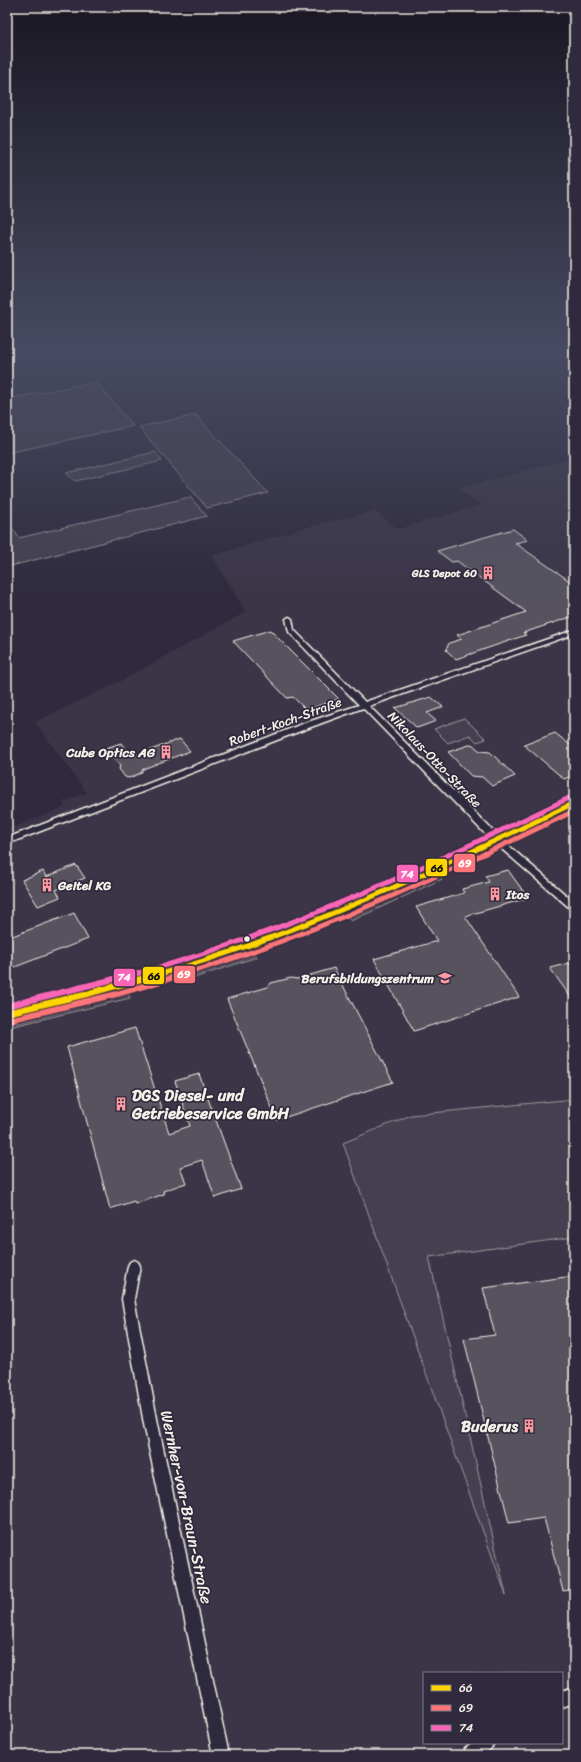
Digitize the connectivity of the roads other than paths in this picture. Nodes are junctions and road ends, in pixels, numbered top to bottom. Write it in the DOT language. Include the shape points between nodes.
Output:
graph roads {
  1 [pos="289,619"];
  2 [pos="574,632"];
  3 [pos="365,705"];
  4 [pos="574,803"];
  5 [pos="497,840"];
  6 [pos="7,841"];
  7 [pos="574,907"];
  8 [pos="7,1013"];
  9 [pos="134,1266"];
  10 [pos="574,1695"];
  11 [pos="563,1699"];
  12 [pos="485,1744"];
  13 [pos="221,1755"];
  14 [pos="471,1755"];
  1 -- 3 [label="street, Nikolaus-Otto-Straße" via="291,630"];
  2 -- 3 [label="street, Robert-Koch-Straße"];
  3 -- 5 [label="street, Nikolaus-Otto-Straße"];
  3 -- 6 [label="street, Robert-Koch-Straße"];
  4 -- 5 [label="street"];
  5 -- 7 [label="street, Nikolaus-Otto-Straße"];
  5 -- 8 [label="street" via="287,932 119,986"];
  9 -- 13 [label="street, Wernher-von-Braun-Straße" via="128,1299 154,1439"];
  10 -- 11 [label="street"];
  12 -- 14 [label="street"];
}
